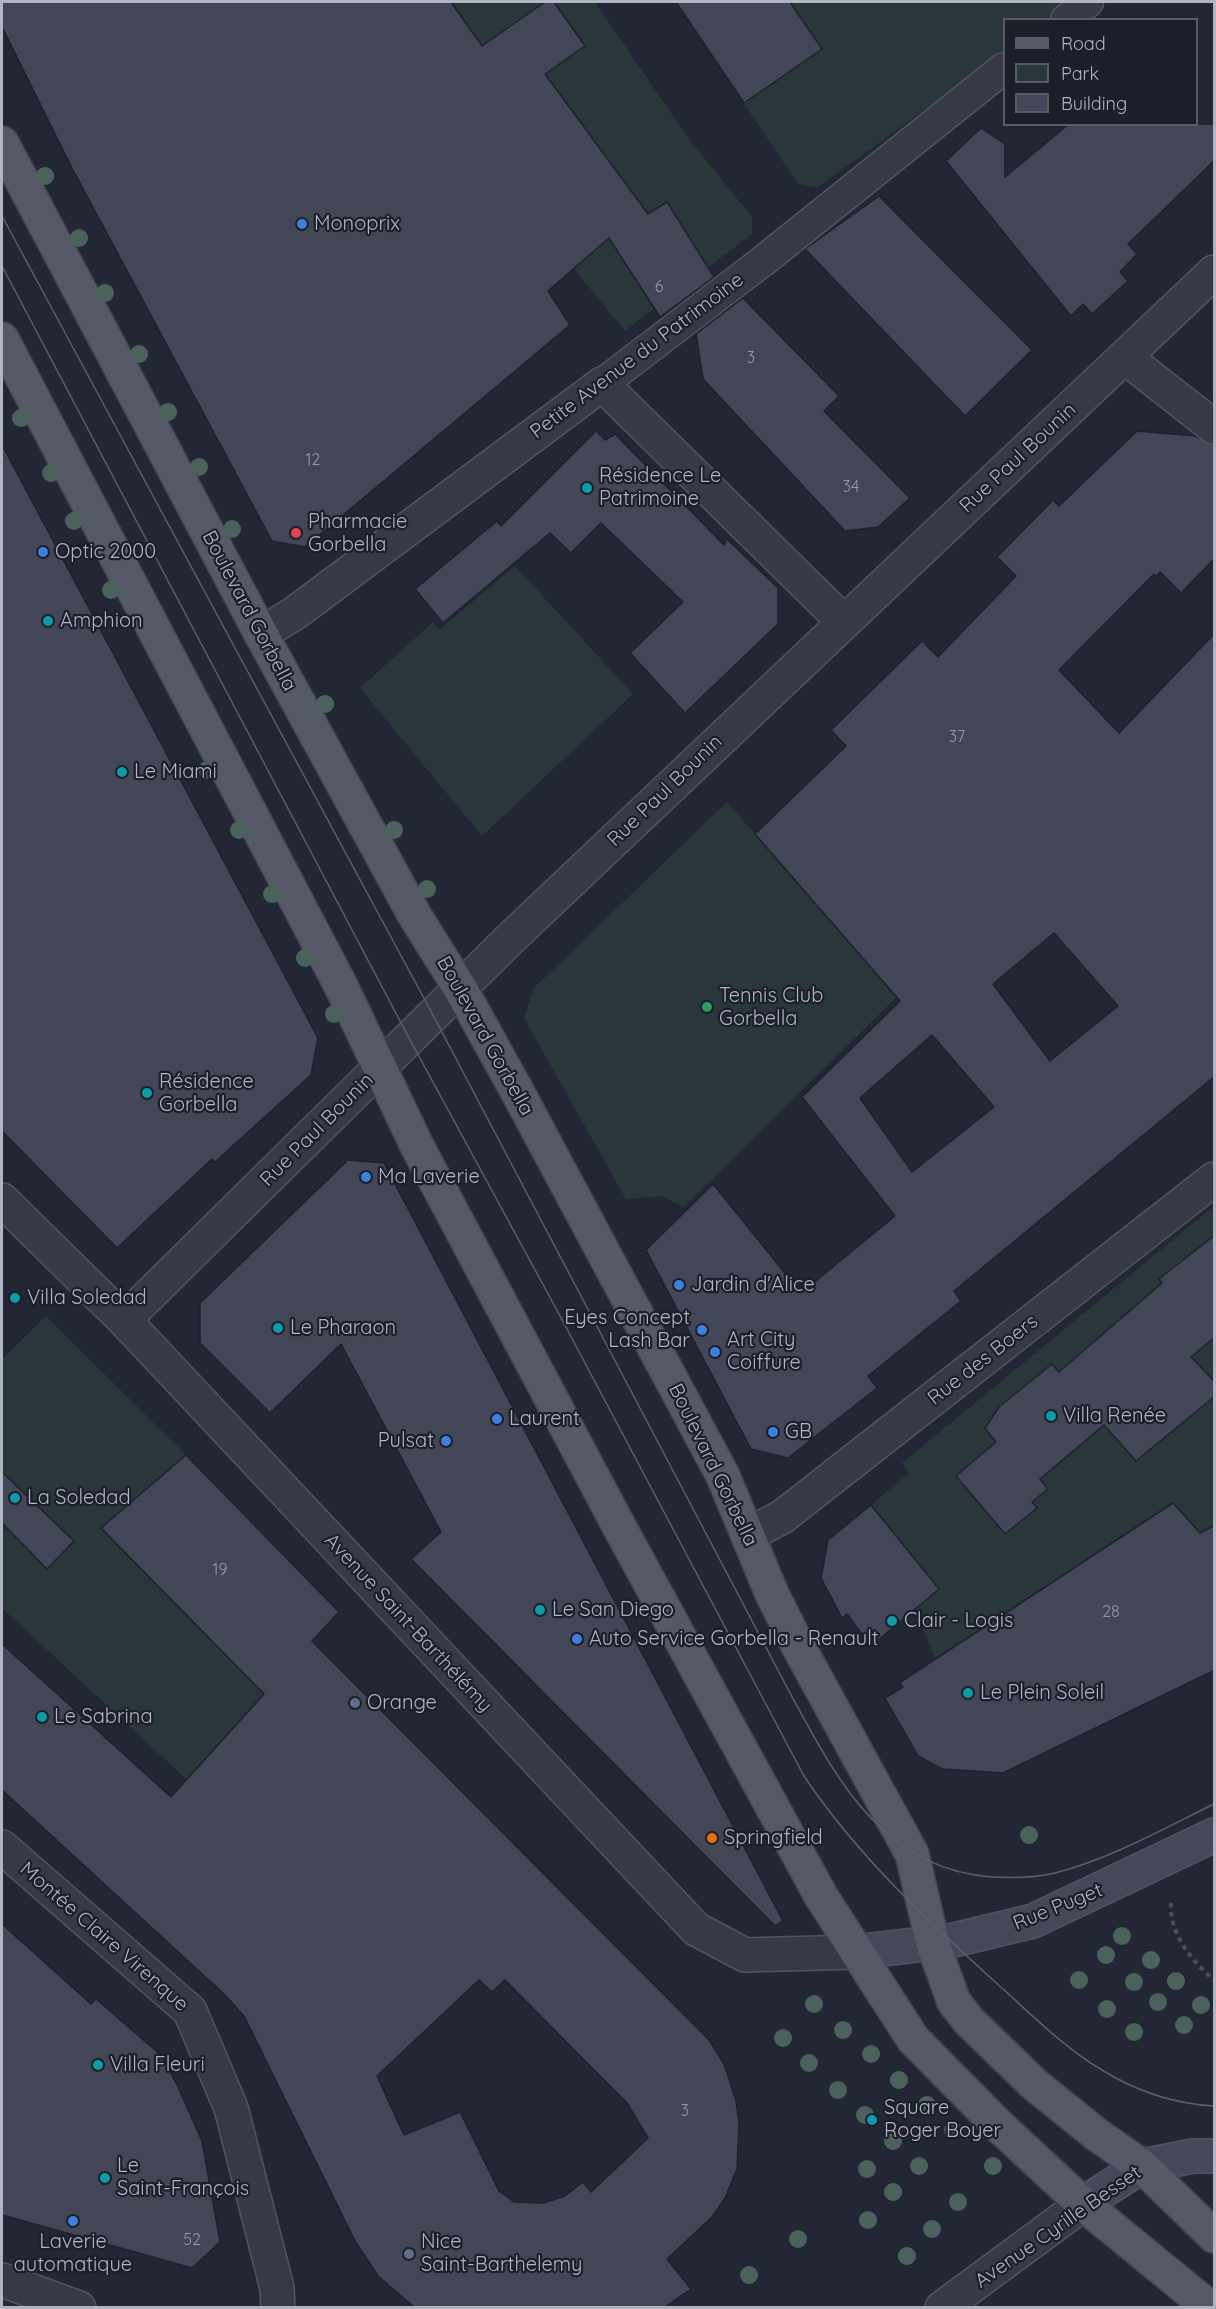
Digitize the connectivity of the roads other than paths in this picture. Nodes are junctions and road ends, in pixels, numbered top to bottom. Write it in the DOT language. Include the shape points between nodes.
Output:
graph roads {
  1 [pos="1088,2"];
  2 [pos="1068,18"];
  3 [pos="1003,70"];
  4 [pos="2,143"];
  5 [pos="1215,272"];
  6 [pos="2,339"];
  7 [pos="1126,357"];
  8 [pos="602,384"];
  9 [pos="1215,427"];
  10 [pos="843,621"];
  11 [pos="261,634"];
  12 [pos="460,988"];
  13 [pos="380,1067"];
  14 [pos="1215,1179"];
  15 [pos="2,1200"];
  16 [pos="124,1320"];
  17 [pos="748,1535"];
  18 [pos="1215,1835"];
  19 [pos="2,1847"];
  20 [pos="933,1944"];
  21 [pos="856,1952"];
  22 [pos="1215,2156"];
  23 [pos="1142,2166"];
  24 [pos="1083,2204"];
  25 [pos="1215,2236"];
  26 [pos="2,2280"];
  27 [pos="74,2307"];
  28 [pos="278,2307"];
  29 [pos="942,2307"];
  30 [pos="1210,2307"];
  1 -- 2 [label="lane"];
  3 -- 8 [label="lane, Petite Avenue du Patrimoine"];
  4 -- 11 [label="main road, Boulevard Gorbella"];
  5 -- 7 [label="street, Rue Paul Bounin"];
  6 -- 13 [label="main road"];
  7 -- 9 [label="street"];
  7 -- 10 [label="street, Rue Paul Bounin"];
  8 -- 10 [label="street"];
  8 -- 11 [label="street, Petite Avenue du Patrimoine" via="295,613"];
  10 -- 12 [label="street, Rue Paul Bounin"];
  11 -- 12 [label="main road, Boulevard Gorbella" via="415,916"];
  12 -- 13 [label="street, Rue Paul Bounin"];
  12 -- 17 [label="main road, Boulevard Gorbella" via="717,1466"];
  13 -- 16 [label="street, Rue Paul Bounin"];
  13 -- 21 [label="main road" via="417,1146 627,1540 821,1896"];
  14 -- 17 [label="street, Rue des Boers" via="782,1517"];
  15 -- 16 [label="street, Avenue Saint-Barthélémy"];
  16 -- 21 [label="street, Avenue Saint-Barthélémy" via="696,1929 745,1955"];
  17 -- 20 [label="main road, Boulevard Gorbella" via="797,1644 912,1854"];
  18 -- 20 [label="main road, Rue Puget" via="1033,1922"];
  19 -- 28 [label="street, Montée Claire Virenque" via="190,2011 231,2108 277,2288"];
  20 -- 21 [label="main road, Rue Puget"];
  20 -- 23 [label="main road, Boulevard Gorbella" via="954,2002 969,2021 1034,2084"];
  21 -- 24 [label="main road" via="913,2039 996,2124"];
  22 -- 23 [label="main road, Avenue Cyrille Besset"];
  23 -- 24 [label="main road, Avenue Cyrille Besset"];
  23 -- 25 [label="main road, Boulevard Gorbella"];
  24 -- 29 [label="street, Avenue Cyrille Besset"];
  24 -- 30 [label="main road"];
  26 -- 27 [label="street"];
}
